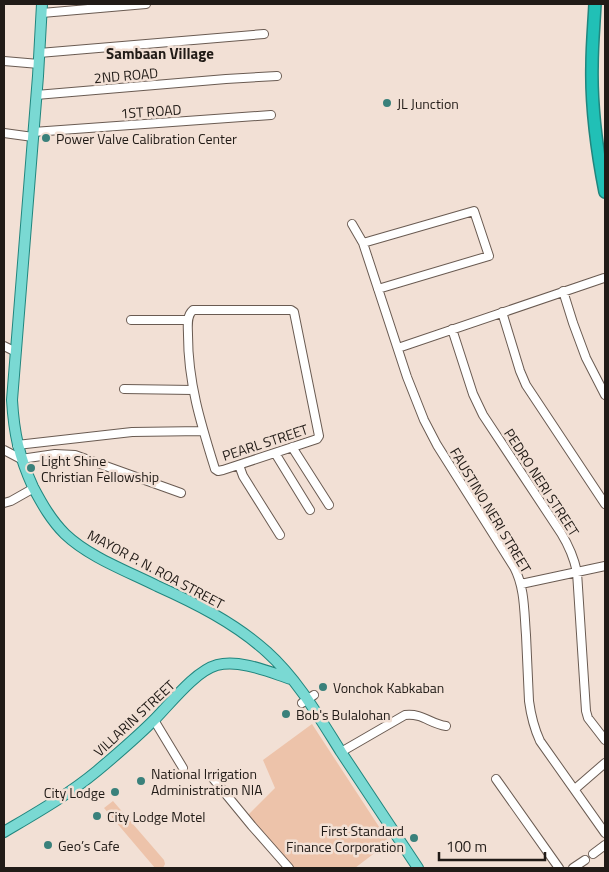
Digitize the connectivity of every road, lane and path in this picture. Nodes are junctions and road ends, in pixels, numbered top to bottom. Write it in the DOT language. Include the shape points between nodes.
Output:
graph roads {
  1 [pos="146,4"];
  2 [pos="595,4"];
  3 [pos="605,5"];
  4 [pos="42,9"];
  5 [pos="600,23"];
  6 [pos="264,34"];
  7 [pos="39,58"];
  8 [pos="4,61"];
  9 [pos="277,76"];
  10 [pos="36,95"];
  11 [pos="271,115"];
  12 [pos="4,133"];
  13 [pos="33,134"];
  14 [pos="605,192"];
  15 [pos="352,224"];
  16 [pos="362,243"];
  17 [pos="604,278"];
  18 [pos="378,289"];
  19 [pos="563,291"];
  20 [pos="502,312"];
  21 [pos="131,320"];
  22 [pos="188,320"];
  23 [pos="452,329"];
  24 [pos="4,346"];
  25 [pos="398,348"];
  26 [pos="16,352"];
  27 [pos="124,389"];
  28 [pos="193,390"];
  29 [pos="605,395"];
  30 [pos="8,405"];
  31 [pos="203,431"];
  32 [pos="17,445"];
  33 [pos="292,446"];
  34 [pos="4,450"];
  35 [pos="275,452"];
  36 [pos="21,459"];
  37 [pos="238,465"];
  38 [pos="34,488"];
  39 [pos="181,493"];
  40 [pos="4,503"];
  41 [pos="605,504"];
  42 [pos="330,505"];
  43 [pos="310,510"];
  44 [pos="280,534"];
  45 [pos="605,566"];
  46 [pos="577,572"];
  47 [pos="521,584"];
  48 [pos="292,679"];
  49 [pos="154,720"];
  50 [pos="446,726"];
  51 [pos="605,740"];
  52 [pos="341,752"];
  53 [pos="605,763"];
  54 [pos="183,768"];
  55 [pos="212,776"];
  56 [pos="496,779"];
  57 [pos="575,789"];
  58 [pos="4,832"];
  59 [pos="605,833"];
  60 [pos="605,845"];
  61 [pos="593,854"];
  62 [pos="585,860"];
  63 [pos="288,868"];
  64 [pos="418,868"];
  65 [pos="559,868"];
  66 [pos="573,868"];
  1 -- 4 [label="street"];
  2 -- 3 [label="highway"];
  2 -- 5 [label="highway"];
  4 -- 7 [label="main road, MAYOR P. N. ROA STREET"];
  5 -- 14 [label="highway" via="592,66 593,100"];
  6 -- 7 [label="street"];
  7 -- 8 [label="street"];
  7 -- 10 [label="main road, MAYOR P. N. ROA STREET"];
  9 -- 10 [label="street, 2ND ROAD"];
  10 -- 13 [label="main road, MAYOR P. N. ROA STREET"];
  11 -- 13 [label="street, 1ST ROAD"];
  12 -- 13 [label="street, 1ST ROAD"];
  13 -- 26 [label="main road, MAYOR P. N. ROA STREET"];
  15 -- 16 [label="street, FAUSTINO NERI STREET"];
  16 -- 18 [label="street, FAUSTINO NERI STREET"];
  16 -- 18 [label="street" via="474,211 489,256"];
  17 -- 19 [label="street"];
  18 -- 25 [label="street, FAUSTINO NERI STREET"];
  19 -- 20 [label="street"];
  19 -- 29 [label="street" via="586,358"];
  20 -- 23 [label="street"];
  20 -- 41 [label="street" via="526,385"];
  21 -- 22 [label="street"];
  22 -- 28 [label="street, PEARL STREET" via="188,358"];
  22 -- 33 [label="street, PEARL STREET" via="193,310 294,312 319,436"];
  23 -- 25 [label="street"];
  23 -- 46 [label="street, PEDRO NERI STREET" via="483,415 569,546"];
  24 -- 26 [label="street"];
  25 -- 47 [label="street, FAUSTINO NERI STREET" via="424,420 437,445 514,567"];
  26 -- 30 [label="main road, MAYOR P. N. ROA STREET"];
  27 -- 28 [label="street"];
  28 -- 31 [label="street, PEARL STREET"];
  30 -- 32 [label="main road, MAYOR P. N. ROA STREET"];
  31 -- 32 [label="street" via="132,432"];
  31 -- 37 [label="street, PEARL STREET" via="218,471"];
  32 -- 36 [label="main road, MAYOR P. N. ROA STREET"];
  33 -- 35 [label="street, PEARL STREET"];
  33 -- 42 [label="street"];
  34 -- 36 [label="street"];
  35 -- 37 [label="street, PEARL STREET"];
  35 -- 43 [label="street"];
  36 -- 38 [label="main road, MAYOR P. N. ROA STREET"];
  36 -- 39 [label="street" via="75,455"];
  37 -- 44 [label="street"];
  38 -- 40 [label="street"];
  38 -- 48 [label="main road, MAYOR P. N. ROA STREET" via="51,518 78,544 236,628 266,651"];
  45 -- 46 [label="street"];
  46 -- 47 [label="street"];
  46 -- 51 [label="street, PEDRO NERI STREET" via="586,711"];
  47 -- 57 [label="street, FAUSTINO NERI STREET" via="534,728"];
  48 -- 49 [label="main road, VILLARIN STREET" via="250,666 224,664 212,667 196,678"];
  48 -- 52 [label="main road, MAYOR P. N. ROA STREET"];
  49 -- 54 [label="street"];
  49 -- 58 [label="main road, VILLARIN STREET" via="74,789"];
  50 -- 52 [label="street" via="420,716 405,715"];
  52 -- 64 [label="main road, MAYOR P. N. ROA STREET"];
  53 -- 57 [label="street"];
  55 -- 63 [label="street"];
  56 -- 65 [label="street"];
  57 -- 59 [label="street, FAUSTINO NERI STREET"];
  60 -- 61 [label="street"];
  62 -- 66 [label="street"];
}
